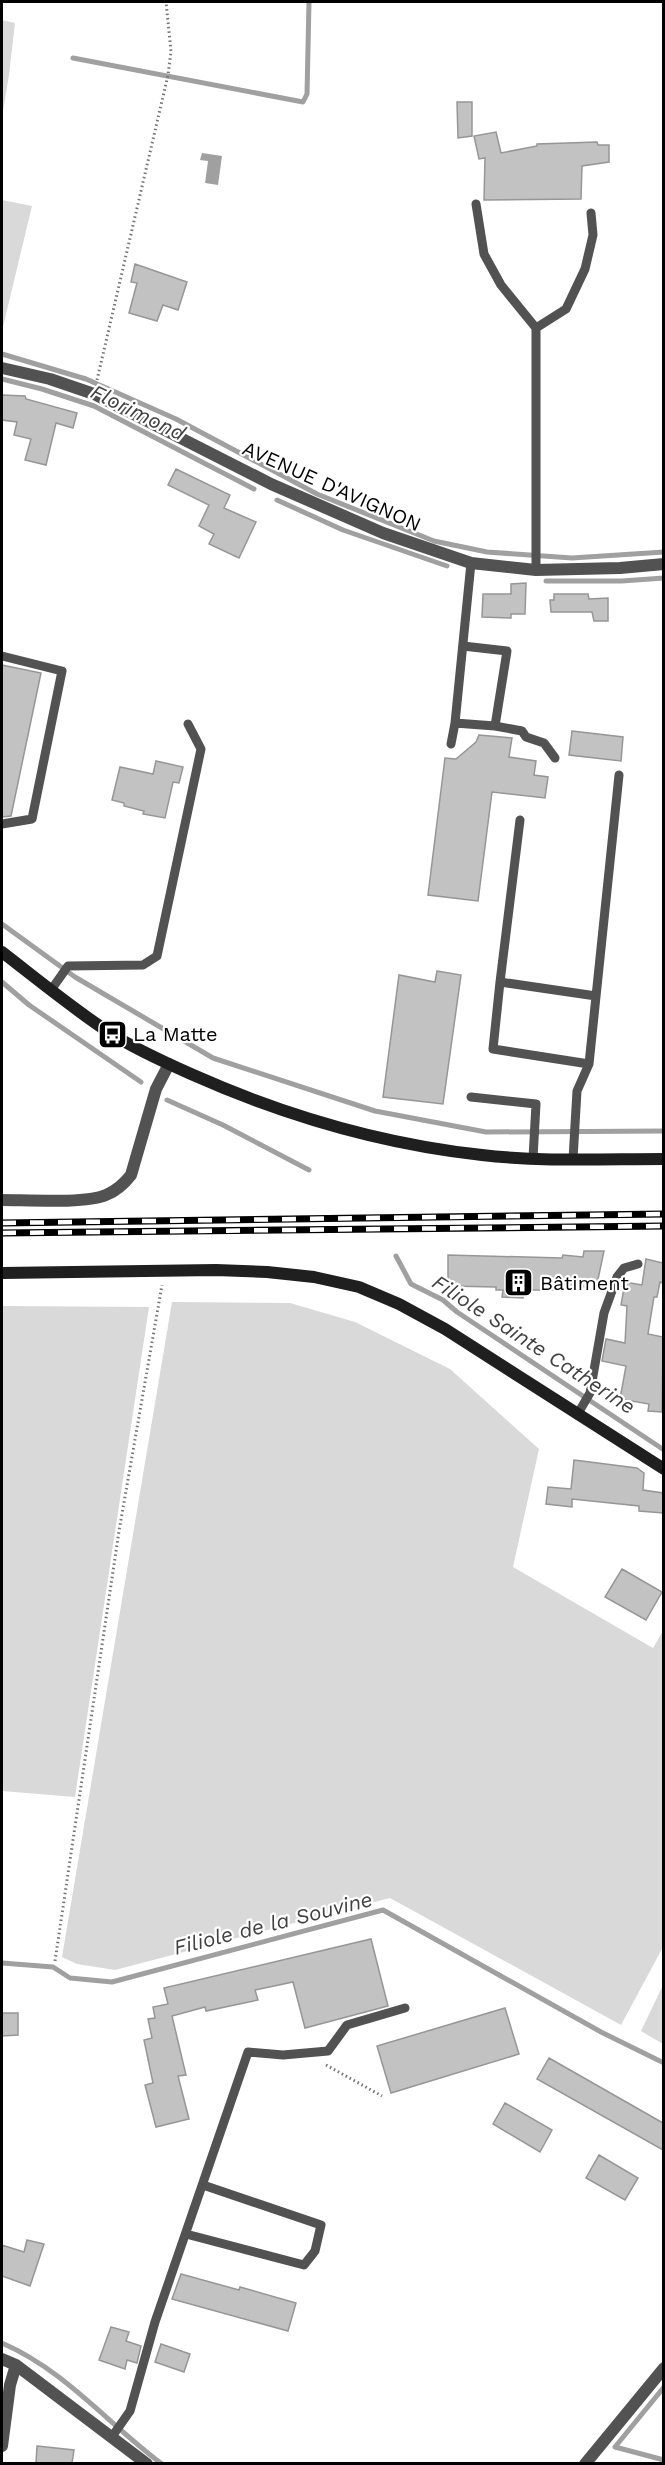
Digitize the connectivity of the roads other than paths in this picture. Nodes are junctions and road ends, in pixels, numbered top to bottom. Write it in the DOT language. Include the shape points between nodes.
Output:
graph roads {
  1 [pos="476,204"];
  2 [pos="591,213"];
  3 [pos="536,328"];
  4 [pos="2,368"];
  5 [pos="471,563"];
  6 [pos="663,564"];
  7 [pos="536,570"];
  8 [pos="463,646"];
  9 [pos="2,656"];
  10 [pos="455,723"];
  11 [pos="188,724"];
  12 [pos="495,726"];
  13 [pos="451,744"];
  14 [pos="555,758"];
  15 [pos="619,775"];
  16 [pos="520,820"];
  17 [pos="2,824"];
  18 [pos="2,952"];
  19 [pos="500,982"];
  20 [pos="51,990"];
  21 [pos="596,996"];
  22 [pos="169,1064"];
  23 [pos="589,1064"];
  24 [pos="471,1097"];
  25 [pos="533,1158"];
  26 [pos="573,1159"];
  27 [pos="663,1159"];
  28 [pos="2,1200"];
  29 [pos="638,1264"];
  30 [pos="2,1273"];
  31 [pos="580,1410"];
  32 [pos="663,1469"];
  33 [pos="405,2008"];
  34 [pos="203,2185"];
  35 [pos="186,2234"];
  36 [pos="2,2359"];
  37 [pos="16,2365"];
  38 [pos="663,2368"];
  39 [pos="111,2438"];
  40 [pos="2,2446"];
  41 [pos="147,2463"];
  42 [pos="585,2463"];
  1 -- 3 [label="lane" via="484,254 501,285"];
  2 -- 3 [label="lane" via="593,235 566,309"];
  3 -- 7 [label="lane"];
  4 -- 5 [label="street, AVENUE D'AVIGNON" via="94,394 271,484 383,533"];
  5 -- 7 [label="street, AVENUE D'AVIGNON"];
  5 -- 8 [label="lane"];
  6 -- 7 [label="street, AVENUE D'AVIGNON"];
  8 -- 10 [label="lane"];
  8 -- 12 [label="lane" via="507,651"];
  9 -- 17 [label="lane" via="62,671 32,819"];
  10 -- 12 [label="lane"];
  10 -- 13 [label="lane"];
  11 -- 20 [label="lane" via="201,749 157,956 143,965 68,966"];
  12 -- 14 [label="lane" via="522,731 544,743"];
  15 -- 21 [label="lane"];
  16 -- 19 [label="lane"];
  18 -- 20 [label="main road"];
  19 -- 21 [label="lane"];
  19 -- 23 [label="lane" via="493,1049"];
  20 -- 22 [label="main road" via="112,1034"];
  21 -- 23 [label="lane"];
  22 -- 25 [label="main road" via="253,1100 341,1127 445,1150"];
  22 -- 28 [label="street" via="156,1089 131,1175 123,1185 104,1196"];
  23 -- 26 [label="lane" via="577,1091"];
  24 -- 25 [label="lane" via="536,1104"];
  25 -- 26 [label="main road"];
  26 -- 27 [label="main road"];
  29 -- 31 [label="lane" via="624,1268 617,1277 604,1313 590,1393"];
  30 -- 31 [label="main road" via="267,1272 359,1287 445,1329"];
  31 -- 32 [label="main road"];
  33 -- 34 [label="lane" via="347,2025 328,2051 283,2055 248,2052"];
  34 -- 35 [label="lane"];
  34 -- 35 [label="lane" via="321,2225 315,2251 304,2265"];
  35 -- 39 [label="lane" via="155,2322 130,2411"];
  36 -- 37 [label="street"];
  37 -- 39 [label="street"];
  37 -- 40 [label="street"];
  38 -- 42 [label="street"];
  39 -- 41 [label="street"];
}
